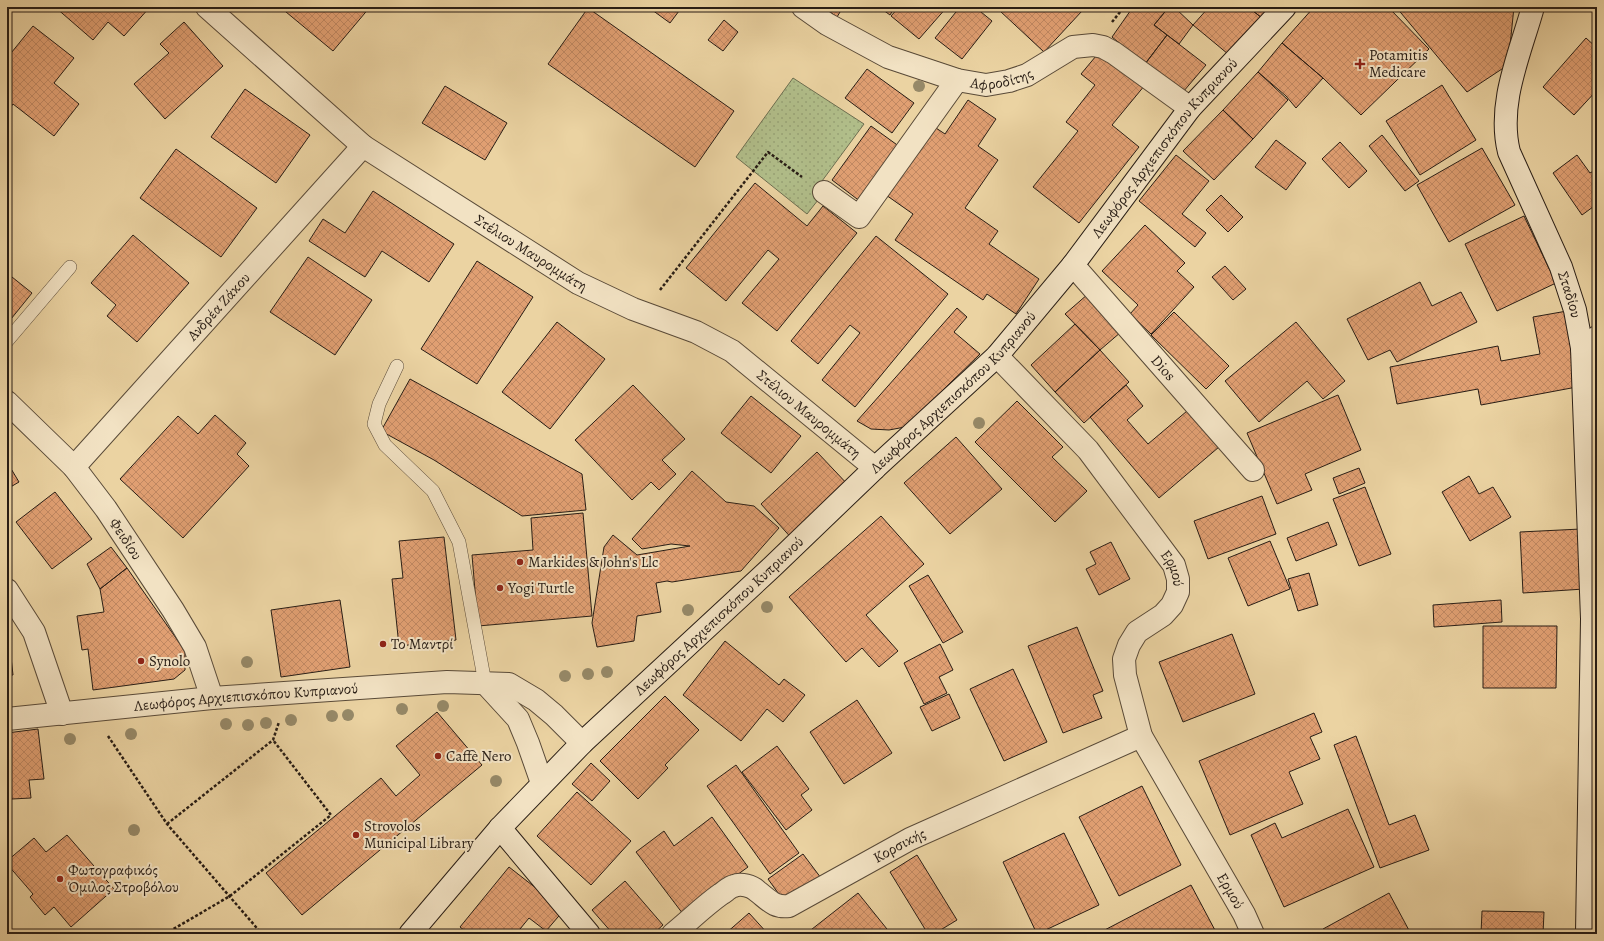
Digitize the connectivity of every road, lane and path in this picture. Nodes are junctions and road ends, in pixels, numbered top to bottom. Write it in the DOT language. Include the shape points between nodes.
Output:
graph roads {
  1 [pos="207,7"];
  2 [pos="803,7"];
  3 [pos="1285,7"];
  4 [pos="1533,7"];
  5 [pos="957,80"];
  6 [pos="1190,108"];
  7 [pos="363,146"];
  8 [pos="824,192"];
  9 [pos="1073,265"];
  10 [pos="70,267"];
  11 [pos="642,313"];
  12 [pos="7,341"];
  13 [pos="1590,342"];
  14 [pos="996,356"];
  15 [pos="397,366"];
  16 [pos="7,402"];
  17 [pos="74,467"];
  18 [pos="875,468"];
  19 [pos="1254,470"];
  20 [pos="7,590"];
  21 [pos="1594,618"];
  22 [pos="485,683"];
  23 [pos="289,693"];
  24 [pos="212,698"];
  25 [pos="91,710"];
  26 [pos="62,714"];
  27 [pos="7,719"];
  28 [pos="1141,736"];
  29 [pos="273,740"];
  30 [pos="582,743"];
  31 [pos="542,783"];
  32 [pos="167,824"];
  33 [pos="500,828"];
  34 [pos="230,896"];
  35 [pos="165,934"];
  36 [pos="262,934"];
  37 [pos="410,934"];
  38 [pos="589,934"];
  39 [pos="673,934"];
  40 [pos="1253,934"];
  41 [pos="1587,934"];
  1 -- 7 [label="street, Στέλιου Μαυρομμάτη"];
  2 -- 5 [label="street, Αφροδίτης" via="827,24 888,56"];
  3 -- 6 [label="street, Λεωφόρος Αρχιεπισκόπου Κυπριανού"];
  4 -- 13 [label="street, Σταδίου" via="1506,99 1505,136 1509,152 1561,267 1575,310"];
  5 -- 6 [label="street, Αφροδίτης" via="986,85 1009,81 1027,75 1070,49 1081,45 1093,45 1114,53"];
  5 -- 8 [label="street" via="859,217"];
  6 -- 9 [label="street, Λεωφόρος Αρχιεπισκόπου Κυπριανού"];
  7 -- 11 [label="street, Στέλιου Μαυρομμάτη" via="578,283"];
  7 -- 17 [label="street, Ανδρέα Ζάκου"];
  8 -- 11 [label="path" via="768,152"];
  9 -- 14 [label="street, Λεωφόρος Αρχιεπισκόπου Κυπριανού"];
  9 -- 19 [label="street, Dios"];
  10 -- 12 [label="lane"];
  11 -- 18 [label="street, Στέλιου Μαυρομμάτη" via="696,332 732,351"];
  13 -- 21 [label="street, Σταδίου"];
  14 -- 18 [label="street, Λεωφόρος Αρχιεπισκόπου Κυπριανού"];
  14 -- 28 [label="street, Ερμού" via="1088,450 1174,566 1178,592 1172,605 1164,615 1137,632 1124,659 1124,675"];
  15 -- 22 [label="lane" via="379,404 374,424 385,445 433,491 458,542"];
  16 -- 17 [label="street, Φειδίου"];
  17 -- 24 [label="street, Φειδίου" via="106,509 173,610 195,647"];
  18 -- 30 [label="street, Λεωφόρος Αρχιεπισκόπου Κυπριανού"];
  20 -- 26 [label="street" via="34,632"];
  21 -- 41 [label="street, Σταδίου"];
  22 -- 23 [label="street, Λεωφόρος Αρχιεπισκόπου Κυπριανού" via="447,682"];
  22 -- 30 [label="street, Λεωφόρος Αρχιεπισκόπου Κυπριανού" via="509,684 536,700"];
  22 -- 31 [label="street" via="518,719"];
  23 -- 24 [label="street, Λεωφόρος Αρχιεπισκόπου Κυπριανού"];
  23 -- 29 [label="path"];
  24 -- 25 [label="street, Λεωφόρος Αρχιεπισκόπου Κυπριανού"];
  25 -- 26 [label="street, Λεωφόρος Αρχιεπισκόπου Κυπριανού"];
  25 -- 32 [label="path"];
  26 -- 27 [label="street, Λεωφόρος Αρχιεπισκόπου Κυπριανού"];
  28 -- 39 [label="street, Κορσικής" via="910,839 789,906 780,907 756,889 741,884 733,886"];
  28 -- 40 [label="street, Ερμού" via="1244,914"];
  29 -- 32 [label="path"];
  29 -- 34 [label="path" via="331,815"];
  30 -- 31 [label="street, Λεωφόρος Αρχιεπισκόπου Κυπριανού"];
  31 -- 33 [label="street, Λεωφόρος Αρχιεπισκόπου Κυπριανού"];
  32 -- 34 [label="path"];
  33 -- 37 [label="street, Λεωφόρος Αρχιεπισκόπου Κυπριανού"];
  33 -- 38 [label="street"];
  34 -- 35 [label="path"];
  34 -- 36 [label="path"];
}
